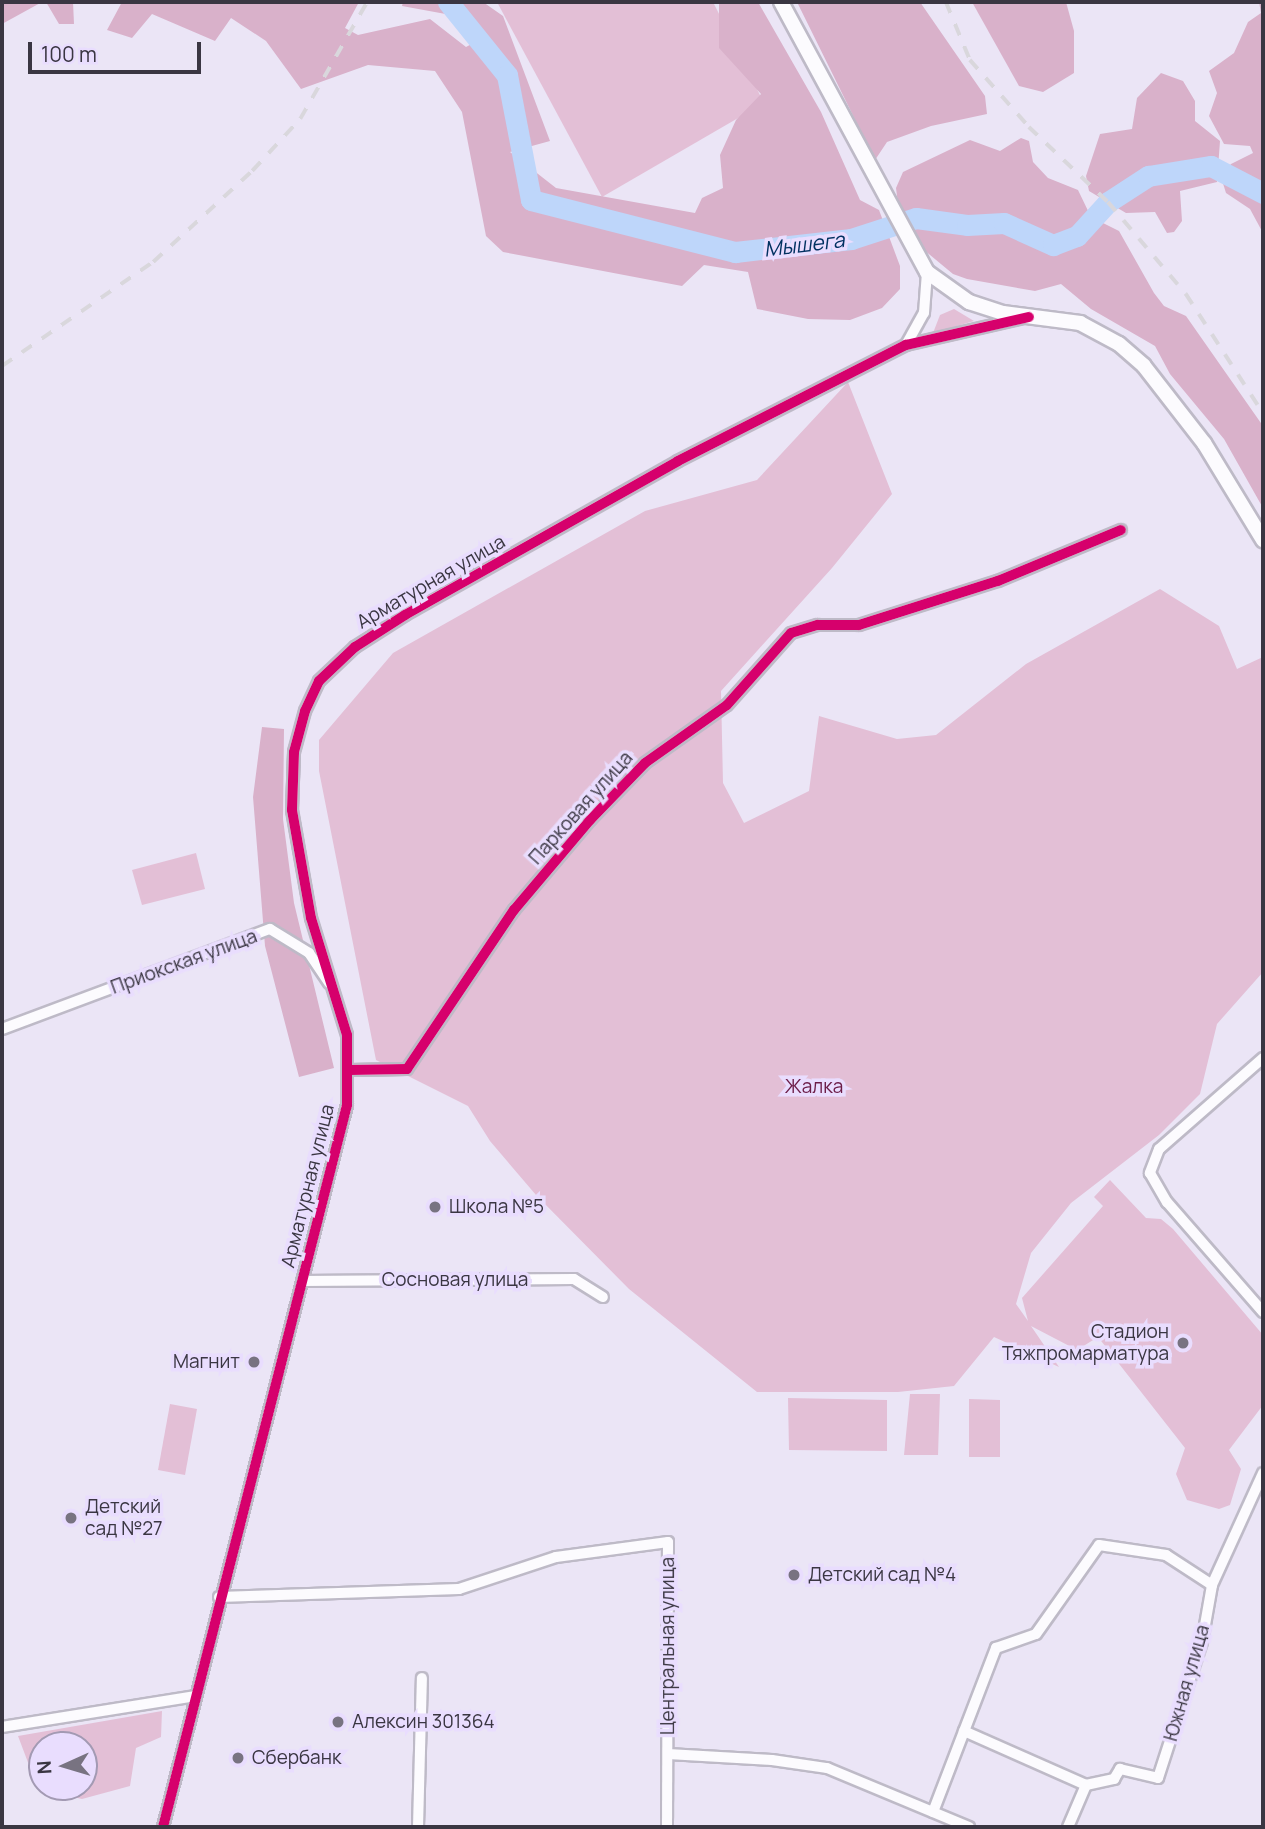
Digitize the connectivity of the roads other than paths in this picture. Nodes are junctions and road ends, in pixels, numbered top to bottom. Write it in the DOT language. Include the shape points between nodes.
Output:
graph roads {
  1 [pos="781,2"];
  2 [pos="927,272"];
  3 [pos="1029,317"];
  4 [pos="906,345"];
  5 [pos="1121,530"];
  6 [pos="1263,540"];
  7 [pos="340,1000"];
  8 [pos="2,1030"];
  9 [pos="1263,1058"];
  10 [pos="350,1070"];
  11 [pos="302,1281"];
  12 [pos="603,1297"];
  13 [pos="1263,1312"];
  14 [pos="1263,1473"];
  15 [pos="1212,1585"];
  16 [pos="219,1597"];
  17 [pos="422,1678"];
  18 [pos="196,1696"];
  19 [pos="2,1727"];
  20 [pos="964,1731"];
  21 [pos="668,1754"];
  22 [pos="1086,1785"];
  23 [pos="933,1812"];
  24 [pos="163,1827"];
  25 [pos="418,1827"];
  26 [pos="667,1827"];
  27 [pos="969,1827"];
  28 [pos="1068,1827"];
  1 -- 2 [label="main road"];
  2 -- 3 [label="main road" via="969,302"];
  2 -- 4 [label="street" via="924,313"];
  3 -- 4 [label="street, Арматурная улица"];
  3 -- 6 [label="main road" via="1080,323 1131,353 1204,443"];
  4 -- 7 [label="street, Арматурная улица" via="678,461 405,615 355,647 319,681 305,711 295,752 292,810 311,918"];
  5 -- 10 [label="street, Парковая улица" via="998,581 859,625 818,625 791,633 727,705 645,763 590,820 514,910 407,1069"];
  7 -- 8 [label="street, Приокская улица" via="309,953 270,929"];
  7 -- 10 [label="street, Арматурная улица"];
  9 -- 13 [label="street" via="1158,1149 1150,1173 1167,1202"];
  10 -- 11 [label="street, Арматурная улица" via="340,1141"];
  11 -- 12 [label="street, Сосновая улица" via="575,1279"];
  11 -- 16 [label="street, Арматурная улица"];
  14 -- 15 [label="street, Южная улица"];
  15 -- 20 [label="street" via="1166,1555 1099,1545 1036,1634 996,1648"];
  15 -- 22 [label="street, Южная улица" via="1202,1642 1158,1778 1120,1769 1114,1779"];
  16 -- 18 [label="street, Арматурная улица"];
  16 -- 21 [label="street, Центральная улица" via="459,1589 556,1557 668,1542"];
  17 -- 25 [label="street"];
  18 -- 19 [label="street"];
  18 -- 24 [label="street, Арматурная улица"];
  20 -- 22 [label="street"];
  20 -- 23 [label="street"];
  21 -- 23 [label="street" via="817,1766"];
  21 -- 26 [label="street, Центральная улица"];
  22 -- 28 [label="street"];
  23 -- 27 [label="street"];
}
